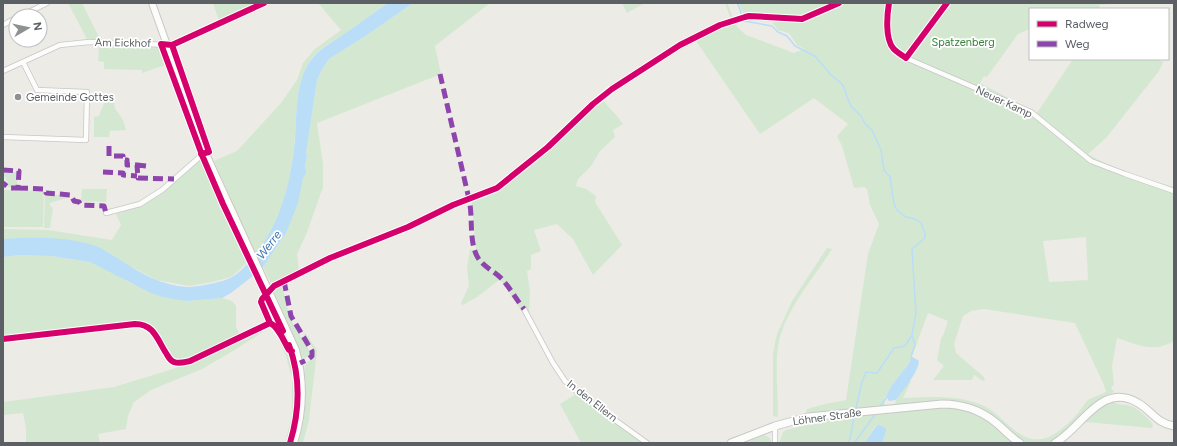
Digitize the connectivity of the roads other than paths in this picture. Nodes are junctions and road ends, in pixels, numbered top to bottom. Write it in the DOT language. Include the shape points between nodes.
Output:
graph roads {
  1 [pos="47,3"];
  2 [pos="152,3"];
  3 [pos="264,3"];
  4 [pos="889,3"];
  5 [pos="947,3"];
  6 [pos="37,8"];
  7 [pos="167,44"];
  8 [pos="906,58"];
  9 [pos="23,62"];
  10 [pos="3,71"];
  11 [pos="3,137"];
  12 [pos="206,154"];
  13 [pos="1174,190"];
  14 [pos="106,213"];
  15 [pos="524,309"];
  16 [pos="775,426"];
  17 [pos="1174,426"];
  18 [pos="294,443"];
  19 [pos="647,443"];
  20 [pos="731,443"];
  21 [pos="775,443"];
  22 [pos="1020,443"];
  23 [pos="1055,443"];
  1 -- 6 [label="street"];
  2 -- 7 [label="street"];
  3 -- 7 [label="street, Am Eickhof" via="172,45"];
  4 -- 8 [label="street, Neuer Kamp" via="889,37 893,48"];
  5 -- 8 [label="street"];
  7 -- 9 [label="street, Am Eickhof" via="60,44"];
  7 -- 12 [label="street"];
  8 -- 13 [label="street, Neuer Kamp" via="1031,112 1091,161"];
  9 -- 10 [label="street, Am Eickhof"];
  9 -- 11 [label="street" via="37,90 87,92 86,140"];
  12 -- 14 [label="street" via="162,190 140,204"];
  12 -- 18 [label="street" via="296,350 302,378 303,404"];
  15 -- 19 [label="street, In den Ellern" via="565,381"];
  16 -- 20 [label="main road, Löhner Straße"];
  16 -- 21 [label="street"];
  16 -- 22 [label="main road, Löhner Straße" via="820,415 942,404 961,405 987,416"];
  17 -- 23 [label="main road" via="1159,421 1132,400 1114,398 1096,406 1067,435"];
}
